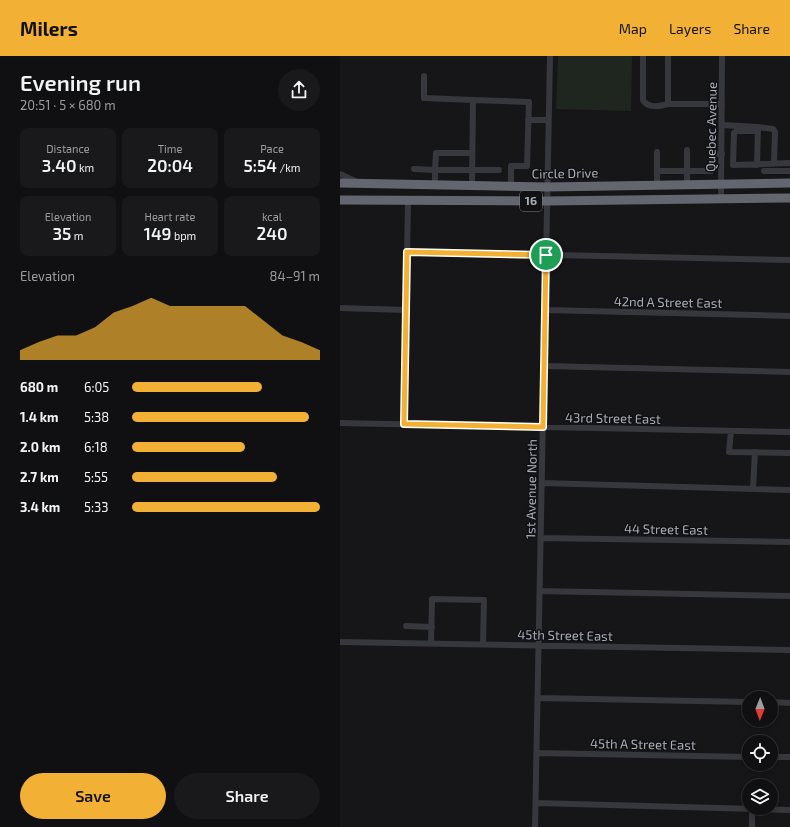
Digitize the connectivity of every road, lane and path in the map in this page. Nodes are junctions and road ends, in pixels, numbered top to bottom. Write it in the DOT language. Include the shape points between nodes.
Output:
graph roads {
  1 [pos="550,56"];
  2 [pos="643,56"];
  3 [pos="668,56"];
  4 [pos="722,56"];
  5 [pos="424,76"];
  6 [pos="473,100"];
  7 [pos="668,104"];
  8 [pos="722,104"];
  9 [pos="528,120"];
  10 [pos="548,120"];
  11 [pos="722,125"];
  12 [pos="758,129"];
  13 [pos="687,150"];
  14 [pos="657,152"];
  15 [pos="472,153"];
  16 [pos="722,154"];
  17 [pos="790,162"];
  18 [pos="774,163"];
  19 [pos="764,164"];
  20 [pos="757,165"];
  21 [pos="414,169"];
  22 [pos="436,170"];
  23 [pos="472,170"];
  24 [pos="499,170"];
  25 [pos="687,170"];
  26 [pos="657,171"];
  27 [pos="764,171"];
  28 [pos="790,171"];
  29 [pos="340,174"];
  30 [pos="340,183"];
  31 [pos="764,183"];
  32 [pos="790,183"];
  33 [pos="360,184"];
  34 [pos="721,184"];
  35 [pos="435,185"];
  36 [pos="657,185"];
  37 [pos="686,185"];
  38 [pos="472,186"];
  39 [pos="511,187"];
  40 [pos="547,187"];
  41 [pos="721,198"];
  42 [pos="790,198"];
  43 [pos="340,200"];
  44 [pos="408,201"];
  45 [pos="547,201"];
  46 [pos="407,252"];
  47 [pos="546,255"];
  48 [pos="790,260"];
  49 [pos="340,308"];
  50 [pos="406,310"];
  51 [pos="545,310"];
  52 [pos="790,316"];
  53 [pos="544,366"];
  54 [pos="790,372"];
  55 [pos="340,423"];
  56 [pos="404,424"];
  57 [pos="543,427"];
  58 [pos="730,431"];
  59 [pos="790,432"];
  60 [pos="755,452"];
  61 [pos="790,453"];
  62 [pos="542,483"];
  63 [pos="753,489"];
  64 [pos="790,490"];
  65 [pos="541,538"];
  66 [pos="790,542"];
  67 [pos="540,591"];
  68 [pos="790,596"];
  69 [pos="406,626"];
  70 [pos="432,627"];
  71 [pos="340,642"];
  72 [pos="432,643"];
  73 [pos="483,644"];
  74 [pos="539,645"];
  75 [pos="790,650"];
  76 [pos="538,698"];
  77 [pos="742,702"];
  78 [pos="778,702"];
  79 [pos="790,703"];
  80 [pos="537,753"];
  81 [pos="742,757"];
  82 [pos="778,757"];
  83 [pos="790,758"];
  84 [pos="536,803"];
  85 [pos="742,809"];
  86 [pos="778,810"];
  87 [pos="790,810"];
  88 [pos="752,815"];
  89 [pos="535,827"];
  90 [pos="752,827"];
  1 -- 10 [label="street, 1st Avenue North"];
  2 -- 7 [label="street" via="643,100 648,105"];
  3 -- 7 [label="street"];
  4 -- 8 [label="street, Quebec Avenue"];
  5 -- 6 [label="street" via="424,98"];
  6 -- 9 [label="street" via="528,102"];
  6 -- 15 [label="street"];
  7 -- 8 [label="street"];
  8 -- 11 [label="street, Quebec Avenue"];
  9 -- 10 [label="street"];
  9 -- 39 [label="street" via="527,166 511,166"];
  10 -- 40 [label="street, 1st Avenue North"];
  11 -- 12 [label="street"];
  11 -- 16 [label="street, Quebec Avenue"];
  12 -- 18 [label="street" via="770,128 775,132"];
  12 -- 20 [label="street"];
  12 -- 20 [label="street" via="734,133 733,165"];
  13 -- 25 [label="street"];
  14 -- 26 [label="street"];
  15 -- 22 [label="street" via="436,153"];
  15 -- 23 [label="street"];
  16 -- 25 [label="street" via="711,154 711,171"];
  16 -- 34 [label="street, Quebec Avenue"];
  17 -- 18 [label="street"];
  18 -- 19 [label="street"];
  19 -- 20 [label="street"];
  19 -- 27 [label="street"];
  21 -- 22 [label="street"];
  22 -- 23 [label="street"];
  22 -- 35 [label="street"];
  23 -- 24 [label="street"];
  23 -- 38 [label="street"];
  25 -- 26 [label="street"];
  25 -- 37 [label="street"];
  26 -- 36 [label="street"];
  27 -- 28 [label="street"];
  27 -- 31 [label="street"];
  29 -- 33 [label="street"];
  30 -- 33 [label="highway, Circle Drive / 16"];
  31 -- 32 [label="highway, Circle Drive / 16"];
  31 -- 34 [label="highway, Circle Drive / 16"];
  33 -- 35 [label="highway, Circle Drive / 16"];
  34 -- 37 [label="highway, Circle Drive / 16"];
  34 -- 41 [label="street, Quebec Avenue"];
  35 -- 38 [label="highway, Circle Drive / 16"];
  36 -- 37 [label="highway, Circle Drive / 16"];
  36 -- 40 [label="highway, Circle Drive / 16"];
  38 -- 39 [label="highway, Circle Drive / 16"];
  39 -- 40 [label="highway, Circle Drive / 16"];
  40 -- 45 [label="street, 1st Avenue North"];
  41 -- 42 [label="highway, 16"];
  41 -- 45 [label="highway, 16"];
  43 -- 44 [label="highway, 16"];
  44 -- 45 [label="highway, 16"];
  44 -- 46 [label="street"];
  45 -- 47 [label="street, 1st Avenue North"];
  46 -- 47 [label="street"];
  46 -- 50 [label="street"];
  47 -- 48 [label="street"];
  47 -- 51 [label="street, 1st Avenue North"];
  49 -- 50 [label="street"];
  50 -- 56 [label="street"];
  51 -- 52 [label="street, 42nd A Street East"];
  51 -- 53 [label="street, 1st Avenue North"];
  53 -- 54 [label="street"];
  53 -- 57 [label="street, 1st Avenue North"];
  55 -- 56 [label="street, 43rd Street East"];
  56 -- 57 [label="street, 43rd Street East"];
  57 -- 58 [label="street, 43rd Street East"];
  57 -- 62 [label="street, 1st Avenue North"];
  58 -- 59 [label="street, 43rd Street East"];
  58 -- 60 [label="street" via="729,452"];
  60 -- 61 [label="street"];
  60 -- 63 [label="street"];
  62 -- 63 [label="street"];
  62 -- 65 [label="street, 1st Avenue North"];
  63 -- 64 [label="street"];
  65 -- 66 [label="street, 44 Street East"];
  65 -- 67 [label="street, 1st Avenue North"];
  67 -- 68 [label="street"];
  67 -- 74 [label="street, 1st Avenue North"];
  69 -- 70 [label="street"];
  70 -- 72 [label="street"];
  70 -- 73 [label="street" via="432,599 484,600"];
  71 -- 72 [label="street, 45th Street East"];
  72 -- 73 [label="street, 45th Street East"];
  73 -- 74 [label="street, 45th Street East"];
  74 -- 75 [label="street, 45th Street East"];
  74 -- 76 [label="street, 1st Avenue North"];
  76 -- 77 [label="street"];
  76 -- 80 [label="street, 1st Avenue North"];
  78 -- 79 [label="street"];
  80 -- 81 [label="street, 45th A Street East"];
  80 -- 84 [label="street, 1st Avenue North"];
  82 -- 83 [label="street"];
  84 -- 85 [label="street"];
  84 -- 89 [label="street, 1st Avenue North"];
  86 -- 87 [label="street"];
  88 -- 90 [label="street"];
}
